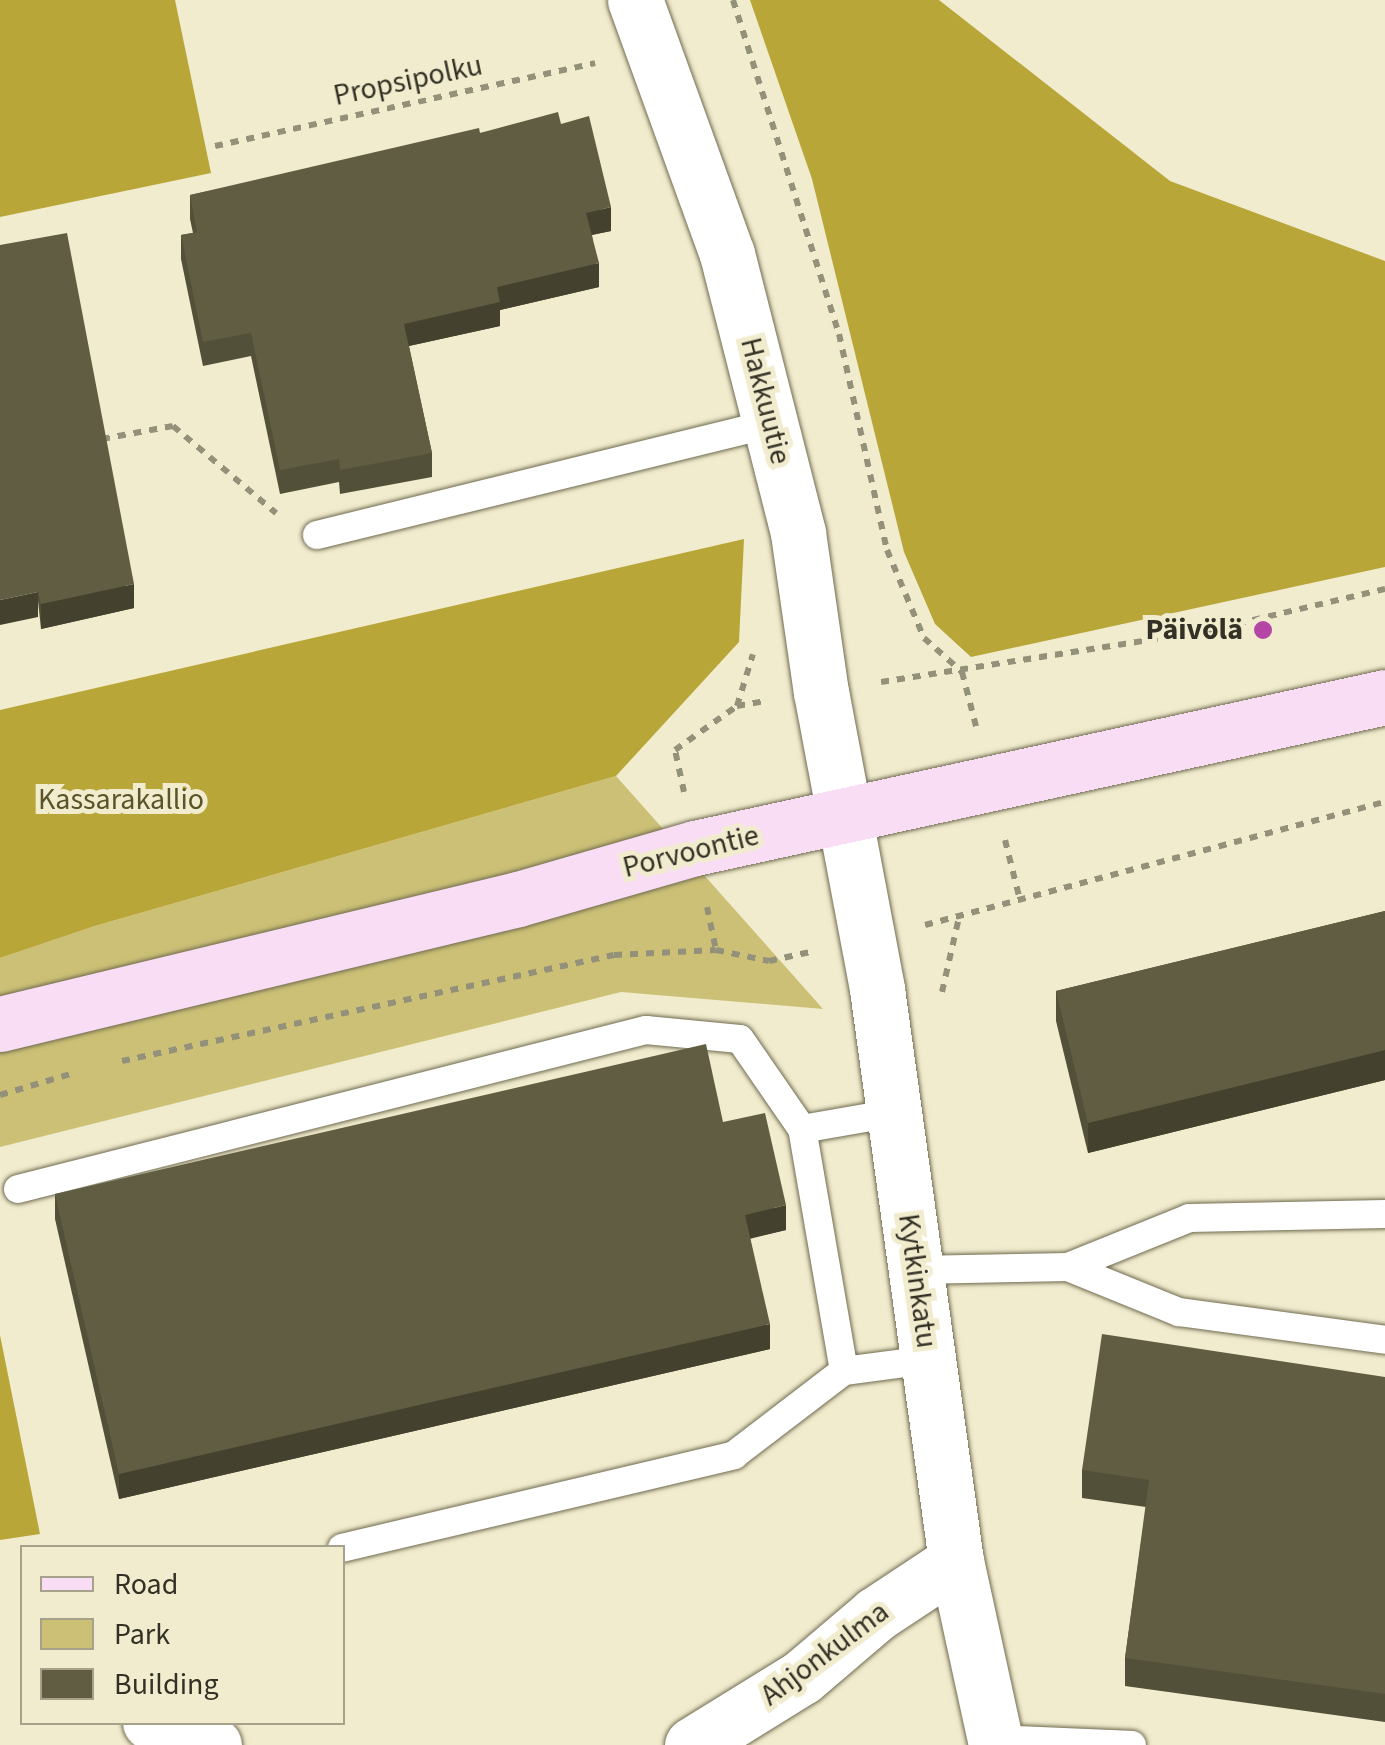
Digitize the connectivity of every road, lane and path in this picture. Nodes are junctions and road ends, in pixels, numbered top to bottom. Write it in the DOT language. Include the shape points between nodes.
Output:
graph roads {
  1 [pos="636,0"];
  2 [pos="732,0"];
  3 [pos="611,59"];
  4 [pos="215,146"];
  5 [pos="772,423"];
  6 [pos="96,440"];
  7 [pos="317,535"];
  8 [pos="1385,590"];
  9 [pos="962,672"];
  10 [pos="821,692"];
  11 [pos="1385,697"];
  12 [pos="1385,802"];
  13 [pos="844,815"];
  14 [pos="695,848"];
  15 [pos="867,938"];
  16 [pos="716,950"];
  17 [pos="0,1024"];
  18 [pos="102,1066"];
  19 [pos="84,1070"];
  20 [pos="0,1095"];
  21 [pos="894,1113"];
  22 [pos="802,1129"];
  23 [pos="18,1189"];
  24 [pos="1385,1214"];
  25 [pos="1068,1267"];
  26 [pos="915,1270"];
  27 [pos="1385,1340"];
  28 [pos="928,1360"];
  29 [pos="844,1371"];
  30 [pos="345,1547"];
  31 [pos="956,1561"];
  32 [pos="158,1725"];
  33 [pos="995,1742"];
  34 [pos="214,1745"];
  35 [pos="692,1745"];
  36 [pos="1132,1745"];
  1 -- 5 [label="street, Hakkuutie" via="727,254"];
  2 -- 9 [label="path" via="839,334 888,550 924,638"];
  3 -- 4 [label="path, Propsipolku"];
  5 -- 7 [label="lane"];
  5 -- 10 [label="street, Hakkuutie" via="798,533"];
  6 -- 7 [label="path" via="174,426 276,513"];
  8 -- 9 [label="path" via="1206,632"];
  9 -- 10 [label="path"];
  10 -- 13 [label="street, Hakkuutie"];
  10 -- 14 [label="path" via="737,706 675,750"];
  11 -- 13 [label="street, Porvoontie"];
  12 -- 15 [label="path"];
  13 -- 14 [label="street, Porvoontie"];
  13 -- 15 [label="street, Kytkinkatu"];
  14 -- 16 [label="path"];
  14 -- 17 [label="street, Porvoontie" via="518,898"];
  15 -- 16 [label="path" via="769,962"];
  15 -- 21 [label="street, Kytkinkatu"];
  16 -- 18 [label="path" via="614,955"];
  19 -- 20 [label="path"];
  21 -- 22 [label="lane"];
  21 -- 26 [label="street, Kytkinkatu"];
  22 -- 23 [label="lane" via="740,1039 646,1030"];
  22 -- 29 [label="lane"];
  24 -- 25 [label="lane" via="1189,1218"];
  25 -- 26 [label="lane"];
  25 -- 27 [label="lane" via="1179,1312"];
  26 -- 28 [label="street, Kytkinkatu"];
  28 -- 29 [label="lane"];
  28 -- 31 [label="street, Kytkinkatu"];
  29 -- 30 [label="lane" via="734,1456"];
  31 -- 33 [label="street, Kytkinkatu"];
  31 -- 35 [label="street, Ahjonkulma" via="876,1614 802,1677"];
  32 -- 34 [label="street"];
  33 -- 36 [label="lane"];
}
